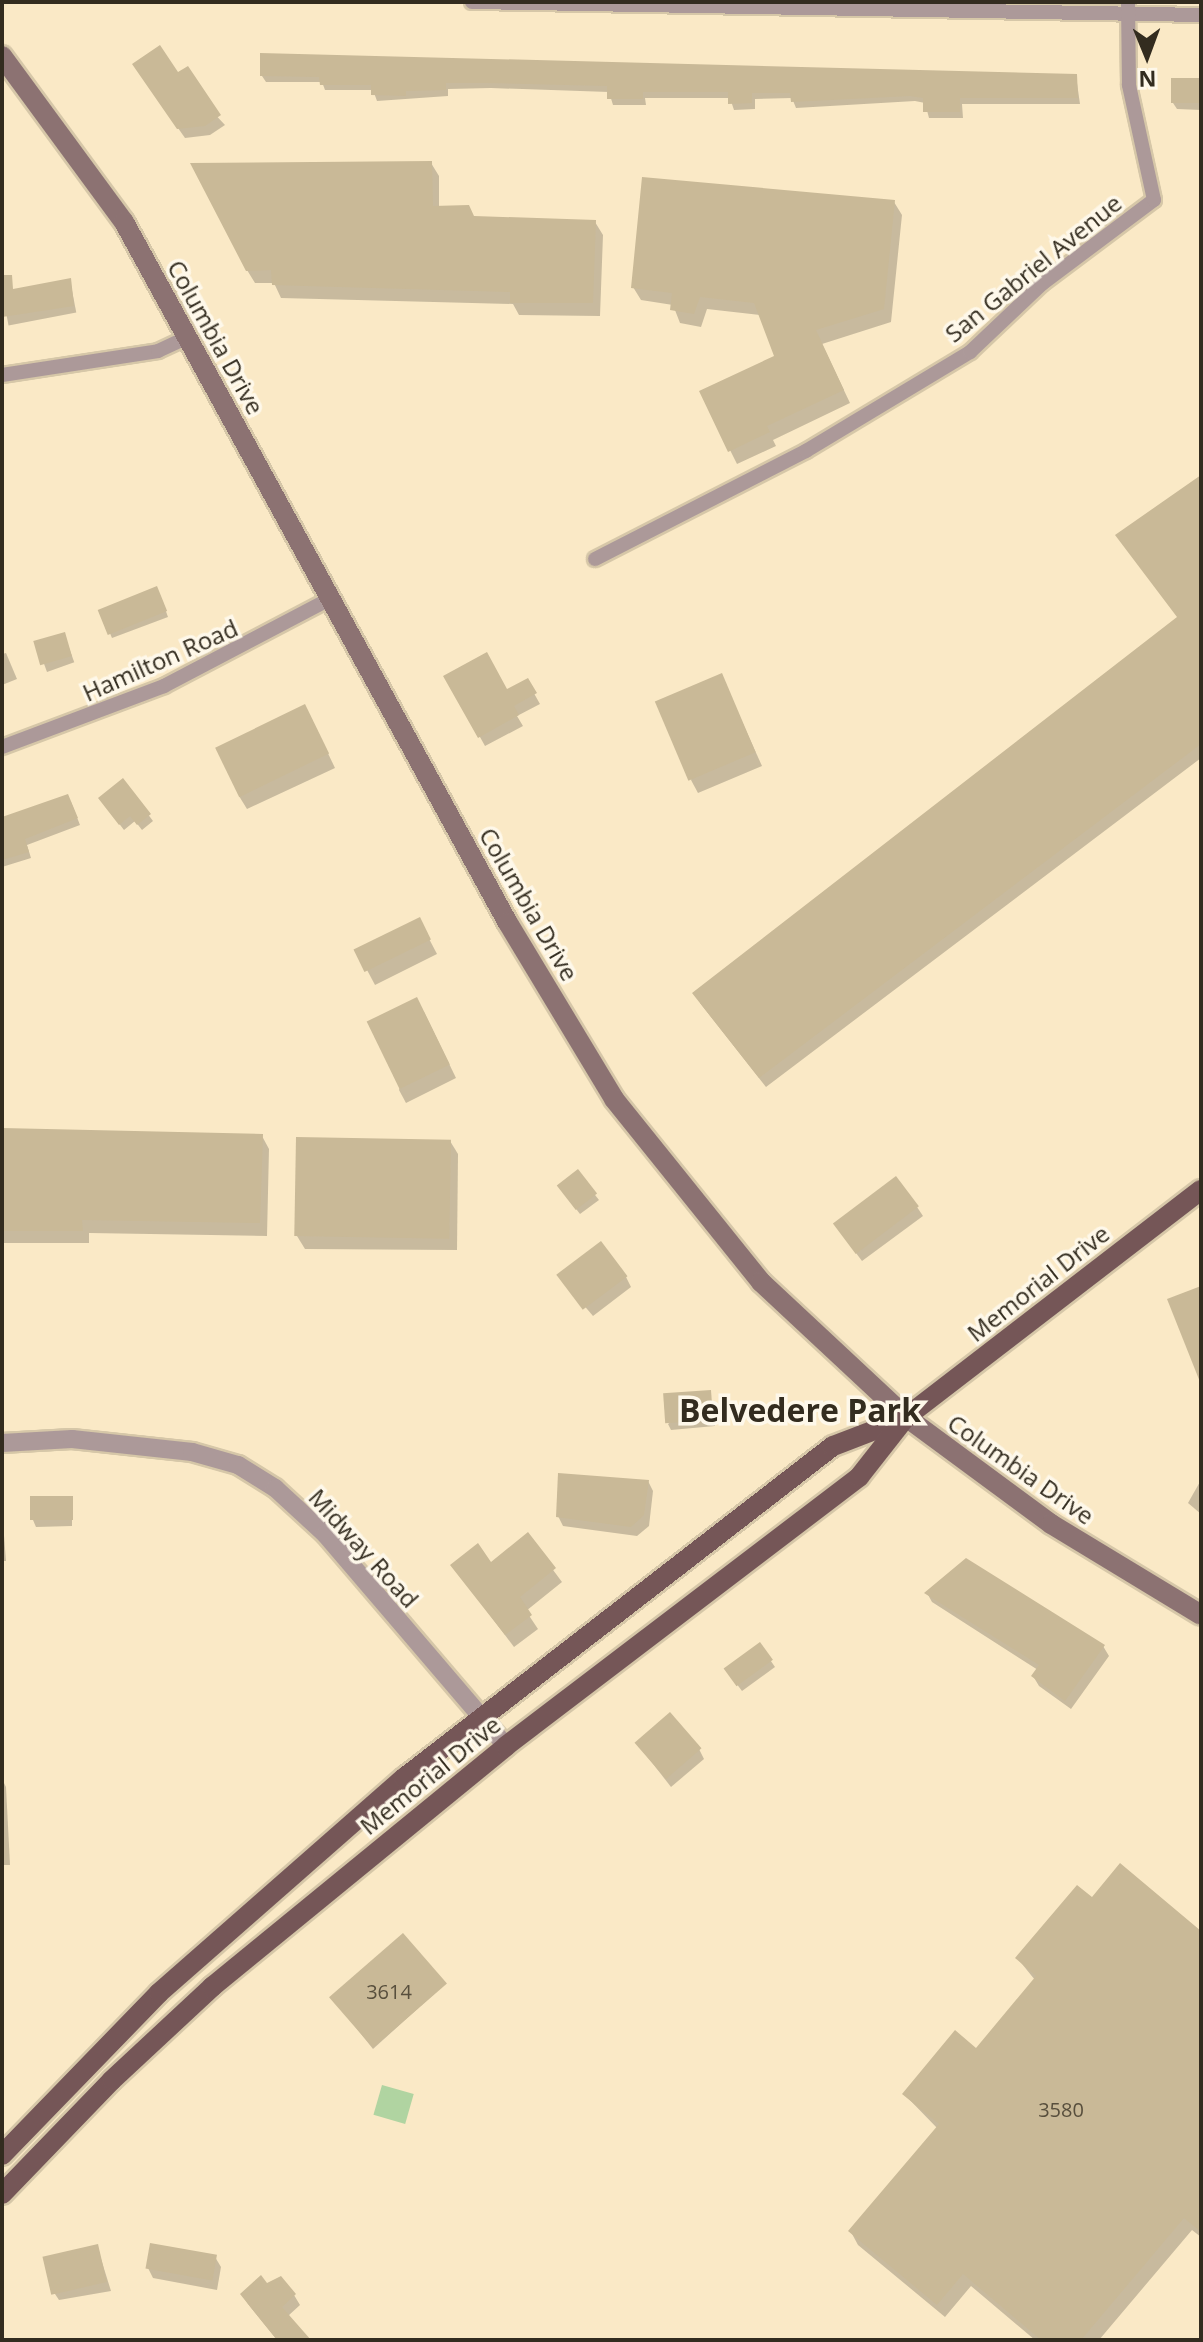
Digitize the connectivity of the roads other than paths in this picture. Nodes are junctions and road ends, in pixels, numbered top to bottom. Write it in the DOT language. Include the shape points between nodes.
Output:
graph roads {
  1 [pos="472,2"];
  2 [pos="1127,8"];
  3 [pos="1201,15"];
  4 [pos="2,56"];
  5 [pos="186,338"];
  6 [pos="2,375"];
  7 [pos="595,559"];
  8 [pos="330,599"];
  9 [pos="2,747"];
  10 [pos="1201,1190"];
  11 [pos="906,1417"];
  12 [pos="2,1443"];
  13 [pos="1201,1615"];
  14 [pos="480,1718"];
  15 [pos="506,1746"];
  16 [pos="2,2155"];
  17 [pos="2,2194"];
  1 -- 2 [label="street"];
  2 -- 3 [label="street"];
  2 -- 7 [label="street, San Gabriel Avenue" via="1129,85 1154,200 1042,284 970,352 806,451"];
  4 -- 5 [label="main road, Columbia Drive" via="124,222"];
  5 -- 6 [label="street" via="158,351"];
  5 -- 8 [label="main road, Columbia Drive"];
  8 -- 9 [label="street, Hamilton Road" via="164,686"];
  8 -- 11 [label="main road, Columbia Drive" via="508,923 614,1099 761,1282"];
  10 -- 11 [label="main road, Memorial Drive"];
  11 -- 13 [label="main road, Columbia Drive" via="1051,1524"];
  11 -- 14 [label="main road, Memorial Drive" via="833,1446"];
  11 -- 15 [label="main road, Memorial Drive" via="859,1477"];
  12 -- 14 [label="street, Midway Road" via="72,1439 192,1452 238,1465 275,1488 325,1534"];
  14 -- 15 [label="street, Midway Road"];
  14 -- 16 [label="main road, Memorial Drive" via="159,1993"];
  15 -- 17 [label="main road, Memorial Drive" via="212,1987"];
}
